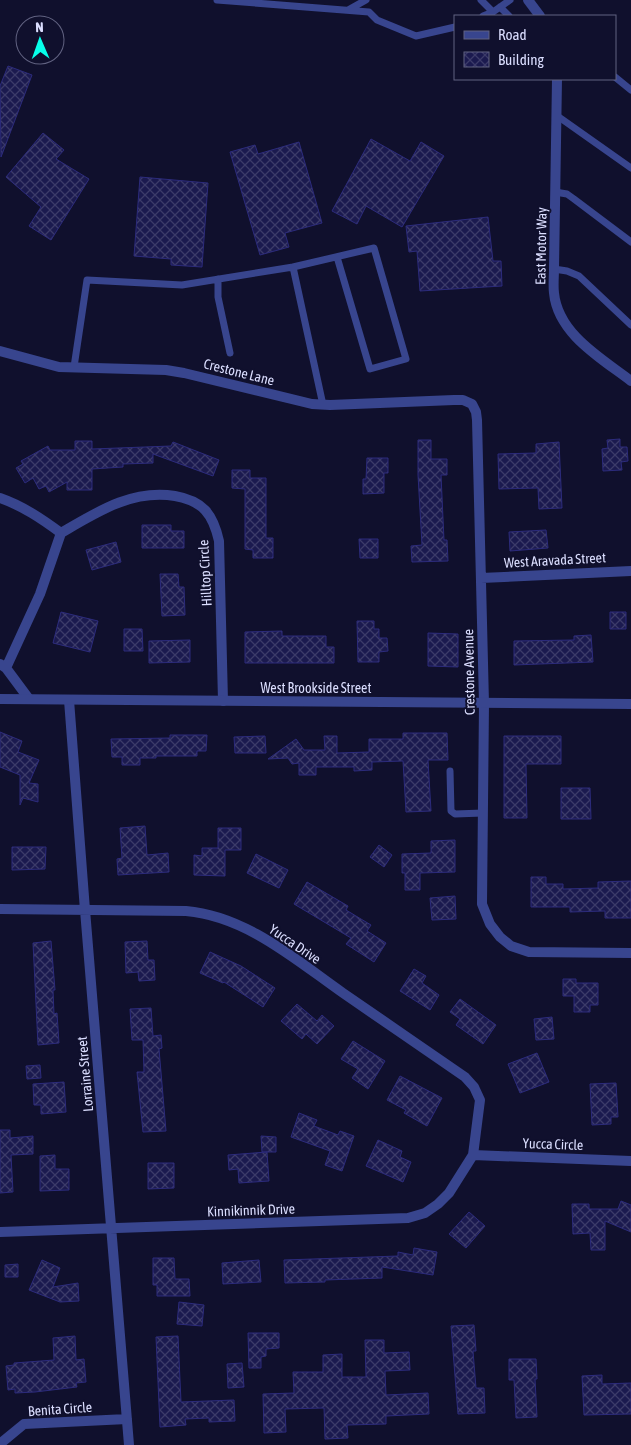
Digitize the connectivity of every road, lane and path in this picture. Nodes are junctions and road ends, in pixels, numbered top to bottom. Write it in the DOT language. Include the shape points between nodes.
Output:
graph roads {
  1 [pos="217,0"];
  2 [pos="366,0"];
  3 [pos="480,0"];
  4 [pos="510,0"];
  5 [pos="528,0"];
  6 [pos="500,7"];
  7 [pos="348,10"];
  8 [pos="492,12"];
  9 [pos="486,15"];
  10 [pos="507,15"];
  11 [pos="539,15"];
  12 [pos="454,27"];
  13 [pos="616,78"];
  14 [pos="557,80"];
  15 [pos="631,90"];
  16 [pos="556,115"];
  17 [pos="631,168"];
  18 [pos="555,192"];
  19 [pos="631,242"];
  20 [pos="337,257"];
  21 [pos="293,267"];
  22 [pos="554,269"];
  23 [pos="218,279"];
  24 [pos="631,325"];
  25 [pos="0,350"];
  26 [pos="230,353"];
  27 [pos="74,367"];
  28 [pos="631,382"];
  29 [pos="472,404"];
  30 [pos="323,405"];
  31 [pos="0,498"];
  32 [pos="61,533"];
  33 [pos="631,571"];
  34 [pos="481,578"];
  35 [pos="3,666"];
  36 [pos="0,699"];
  37 [pos="29,699"];
  38 [pos="70,700"];
  39 [pos="223,701"];
  40 [pos="484,703"];
  41 [pos="631,704"];
  42 [pos="450,772"];
  43 [pos="483,813"];
  44 [pos="0,909"];
  45 [pos="85,910"];
  46 [pos="631,953"];
  47 [pos="473,1154"];
  48 [pos="631,1161"];
  49 [pos="112,1229"];
  50 [pos="0,1232"];
  51 [pos="127,1419"];
  52 [pos="1,1443"];
  53 [pos="129,1445"];
  1 -- 7 [label="lane"];
  2 -- 7 [label="lane"];
  3 -- 8 [label="lane"];
  4 -- 6 [label="lane"];
  5 -- 11 [label="street"];
  6 -- 8 [label="lane"];
  6 -- 10 [label="lane"];
  7 -- 12 [label="lane" via="369,12 377,20 416,36"];
  8 -- 9 [label="lane"];
  13 -- 15 [label="lane"];
  14 -- 16 [label="street, East Motor Way"];
  16 -- 17 [label="lane"];
  16 -- 18 [label="street, East Motor Way"];
  18 -- 19 [label="lane" via="567,194"];
  18 -- 22 [label="street, East Motor Way"];
  20 -- 20 [label="lane" via="374,248 406,360 370,369"];
  20 -- 21 [label="lane"];
  21 -- 23 [label="lane"];
  21 -- 30 [label="lane"];
  22 -- 24 [label="lane" via="579,276"];
  22 -- 28 [label="street, East Motor Way" via="557,306 576,338"];
  23 -- 26 [label="lane" via="218,297"];
  23 -- 27 [label="lane" via="182,285 87,280"];
  25 -- 27 [label="street, Crestone Lane" via="59,367"];
  27 -- 30 [label="street, Crestone Lane" via="166,370"];
  29 -- 30 [label="street, Crestone Lane" via="454,400"];
  29 -- 34 [label="street, Crestone Avenue" via="477,420"];
  31 -- 32 [label="street" via="36,515"];
  32 -- 35 [label="street" via="40,594"];
  32 -- 39 [label="street, Hilltop Circle" via="106,508 143,495 184,498 209,513 219,541"];
  33 -- 34 [label="street, West Aravada Street"];
  34 -- 40 [label="street, Crestone Avenue"];
  35 -- 37 [label="street"];
  36 -- 37 [label="street, West Brookside Street"];
  37 -- 38 [label="street, West Brookside Street"];
  38 -- 39 [label="street, West Brookside Street"];
  38 -- 45 [label="street, Lorraine Street"];
  39 -- 40 [label="street, West Brookside Street"];
  40 -- 41 [label="street, West Brookside Street"];
  40 -- 43 [label="street, Crestone Avenue"];
  42 -- 43 [label="lane" via="451,811 455,814"];
  43 -- 46 [label="street, Crestone Avenue" via="482,904 490,924 500,937 511,946 529,952"];
  44 -- 45 [label="street, Yucca Drive"];
  45 -- 47 [label="street, Yucca Drive" via="205,913 219,916 265,939 465,1077 480,1100"];
  45 -- 49 [label="street, Lorraine Street"];
  47 -- 48 [label="street, Yucca Circle"];
  47 -- 49 [label="street, Kinnikinnik Drive" via="443,1199 425,1213 408,1218"];
  49 -- 50 [label="street, Kinnikinnik Drive"];
  49 -- 51 [label="street, Lorraine Street"];
  51 -- 52 [label="street, Benita Circle" via="24,1424"];
  51 -- 53 [label="street, Lorraine Street"];
}
